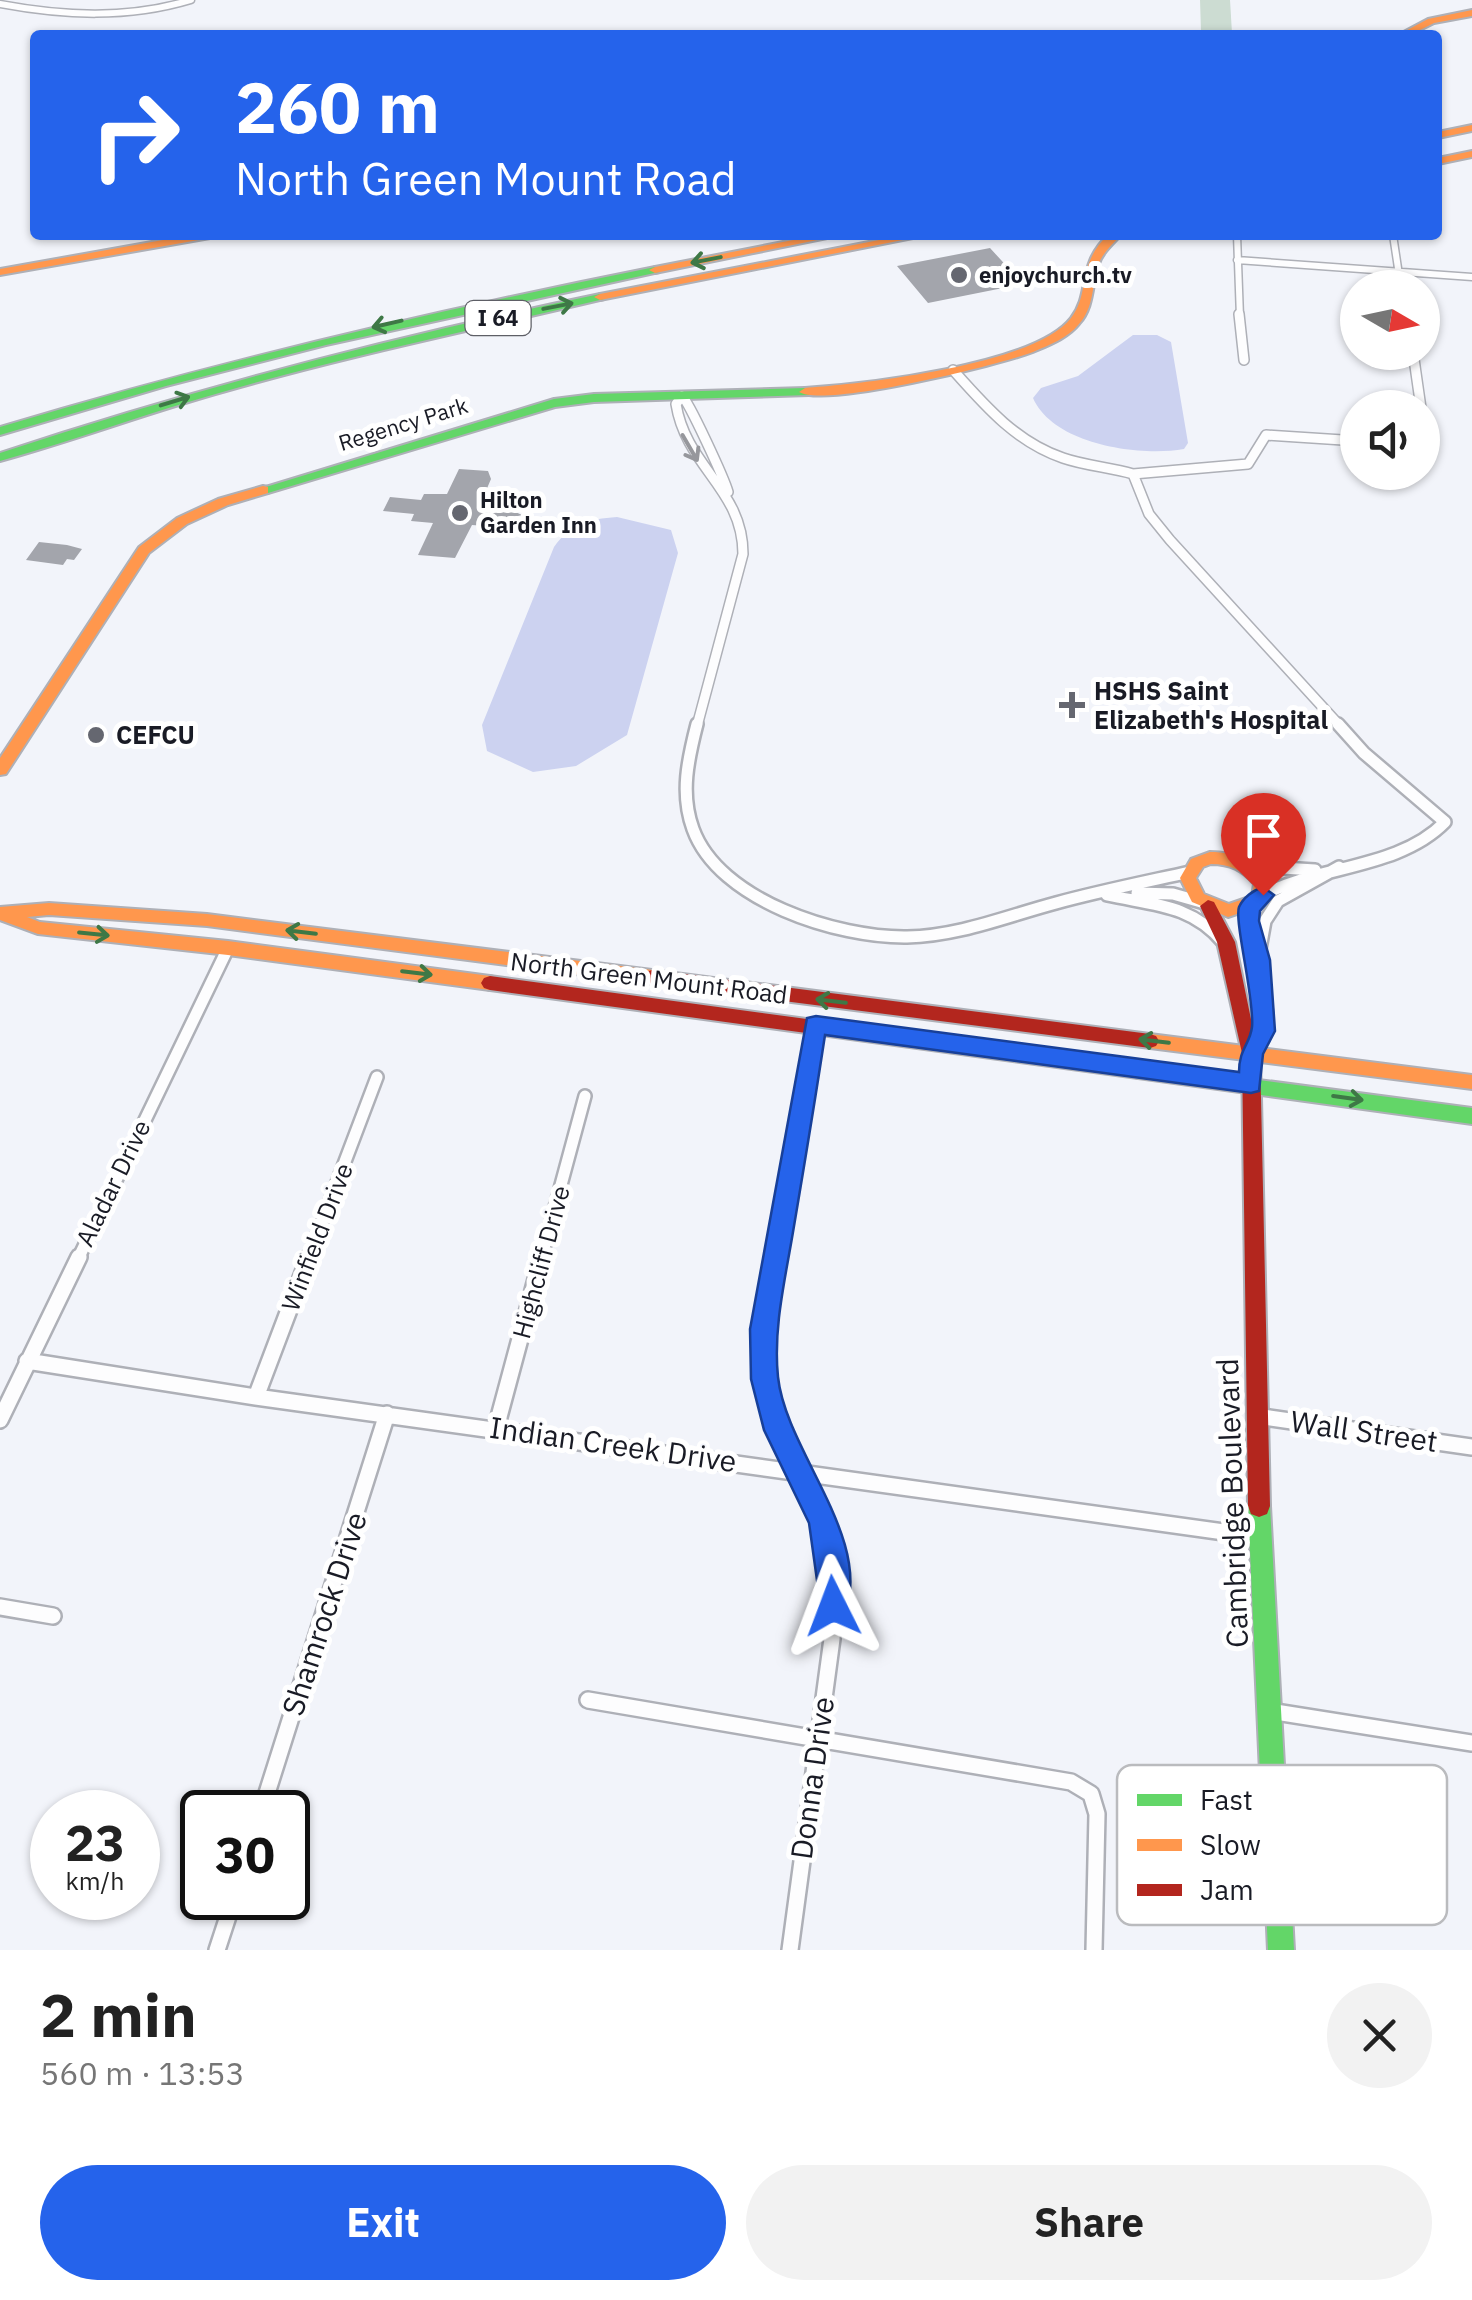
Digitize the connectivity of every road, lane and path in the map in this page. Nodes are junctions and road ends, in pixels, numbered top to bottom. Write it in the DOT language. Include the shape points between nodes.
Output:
graph roads {
  1 [pos="190,0"];
  2 [pos="0,4"];
  3 [pos="1472,13"];
  4 [pos="1413,30"];
  5 [pos="1472,113"];
  6 [pos="1442,119"];
  7 [pos="1472,128"];
  8 [pos="1442,134"];
  9 [pos="1472,154"];
  10 [pos="1442,160"];
  11 [pos="182,240"];
  12 [pos="810,240"];
  13 [pos="897,240"];
  14 [pos="1110,240"];
  15 [pos="1237,240"];
  16 [pos="1394,240"];
  17 [pos="1237,260"];
  18 [pos="1372,270"];
  19 [pos="1399,270"];
  20 [pos="0,272"];
  21 [pos="1440,275"];
  22 [pos="1472,277"];
  23 [pos="1244,360"];
  24 [pos="952,370"];
  25 [pos="682,396"];
  26 [pos="0,427"];
  27 [pos="1340,440"];
  28 [pos="0,460"];
  29 [pos="1133,474"];
  30 [pos="728,492"];
  31 [pos="0,770"];
  32 [pos="1249,866"];
  33 [pos="1340,866"];
  34 [pos="1319,870"];
  35 [pos="1190,872"];
  36 [pos="1118,890"];
  37 [pos="1102,894"];
  38 [pos="1256,902"];
  39 [pos="1205,904"];
  40 [pos="0,913"];
  41 [pos="228,948"];
  42 [pos="1258,960"];
  43 [pos="1236,961"];
  44 [pos="816,1025"];
  45 [pos="1251,1053"];
  46 [pos="377,1077"];
  47 [pos="1472,1082"];
  48 [pos="1251,1084"];
  49 [pos="585,1096"];
  50 [pos="1472,1116"];
  51 [pos="27,1360"];
  52 [pos="256,1396"];
  53 [pos="387,1414"];
  54 [pos="1256,1416"];
  55 [pos="0,1420"];
  56 [pos="496,1428"];
  57 [pos="1472,1448"];
  58 [pos="801,1473"];
  59 [pos="1260,1536"];
  60 [pos="0,1607"];
  61 [pos="53,1616"];
  62 [pos="588,1700"];
  63 [pos="1269,1712"];
  64 [pos="819,1738"];
  65 [pos="1472,1743"];
  66 [pos="1272,1765"];
  67 [pos="268,1790"];
  68 [pos="227,1920"];
  69 [pos="1280,1925"];
  70 [pos="217,1950"];
  71 [pos="790,1950"];
  72 [pos="1094,1950"];
  73 [pos="1281,1950"];
  1 -- 2 [label="street" via="113,12"];
  3 -- 4 [label="main road"];
  5 -- 6 [label="main road"];
  7 -- 8 [label="main road"];
  9 -- 10 [label="main road"];
  11 -- 20 [label="main road"];
  12 -- 26 [label="main road, I 64, one-way" via="482,304 158,381"];
  28 -- 13 [label="main road, I 64, one-way" via="282,369 420,335"];
  14 -- 24 [label="main road, Regency Park" via="1089,262 1073,324 1038,348"];
  15 -- 17 [label="street"];
  16 -- 19 [label="street"];
  17 -- 18 [label="street"];
  17 -- 23 [label="street"];
  21 -- 22 [label="street"];
  24 -- 25 [label="main road, Regency Park" via="844,391"];
  24 -- 29 [label="street" via="1003,426 1029,444"];
  25 -- 30 [label="street"];
  25 -- 30 [label="street, one-way" via="676,404 683,436 713,482"];
  25 -- 31 [label="main road, Regency Park" via="582,399 534,408 222,502 182,520 144,550"];
  27 -- 29 [label="street" via="1266,436 1248,464"];
  29 -- 33 [label="street" via="1170,540 1364,753 1443,817 1443,826 1427,838"];
  30 -- 37 [label="street" via="744,524 743,554 685,774 693,830 718,866 781,910 872,936 944,934"];
  32 -- 34 [label="street"];
  32 -- 35 [label="main road" via="1210,858"];
  32 -- 38 [label="main road" via="1260,877"];
  33 -- 34 [label="street"];
  33 -- 42 [label="street" via="1270,909"];
  34 -- 38 [label="street"];
  35 -- 36 [label="street"];
  35 -- 39 [label="main road" via="1191,890"];
  36 -- 37 [label="street"];
  36 -- 39 [label="street"];
  37 -- 43 [label="street" via="1186,910 1215,931"];
  38 -- 39 [label="main road" via="1226,912"];
  38 -- 42 [label="main road" via="1248,921"];
  39 -- 43 [label="main road" via="1228,932"];
  40 -- 41 [label="main road, North Green Mount Road, one-way" via="38,928"];
  45 -- 40 [label="main road, North Green Mount Road, one-way" via="206,920"];
  41 -- 44 [label="main road, North Green Mount Road, one-way"];
  41 -- 51 [label="street, Aladar Drive"];
  42 -- 45 [label="main road" via="1264,1031"];
  43 -- 45 [label="main road" via="1240,1028"];
  44 -- 48 [label="main road, North Green Mount Road"];
  44 -- 58 [label="street, Donna Drive" via="764,1329 769,1396"];
  45 -- 47 [label="main road, North Green Mount Road"];
  45 -- 48 [label="main road, Cambridge Boulevard"];
  46 -- 52 [label="street, Winfield Drive"];
  48 -- 50 [label="main road, North Green Mount Road, one-way"];
  48 -- 54 [label="main road, Cambridge Boulevard"];
  49 -- 56 [label="street, Highcliff Drive"];
  51 -- 52 [label="street, Indian Creek Drive"];
  51 -- 55 [label="street, Aladar Drive"];
  52 -- 53 [label="street, Indian Creek Drive"];
  53 -- 56 [label="street, Indian Creek Drive"];
  53 -- 67 [label="street, Shamrock Drive"];
  54 -- 57 [label="street, Wall Street"];
  54 -- 59 [label="main road, Cambridge Boulevard"];
  56 -- 58 [label="street, Indian Creek Drive"];
  58 -- 59 [label="street, Indian Creek Drive"];
  58 -- 64 [label="street, Donna Drive" via="824,1520 834,1572"];
  59 -- 63 [label="main road, Cambridge Boulevard"];
  60 -- 61 [label="street"];
  62 -- 64 [label="street"];
  63 -- 65 [label="street"];
  63 -- 66 [label="main road, Cambridge Boulevard"];
  64 -- 71 [label="street, Donna Drive"];
  64 -- 72 [label="street" via="1071,1782 1091,1794 1097,1814"];
  68 -- 70 [label="street"];
  69 -- 73 [label="main road, Cambridge Boulevard"];
}
